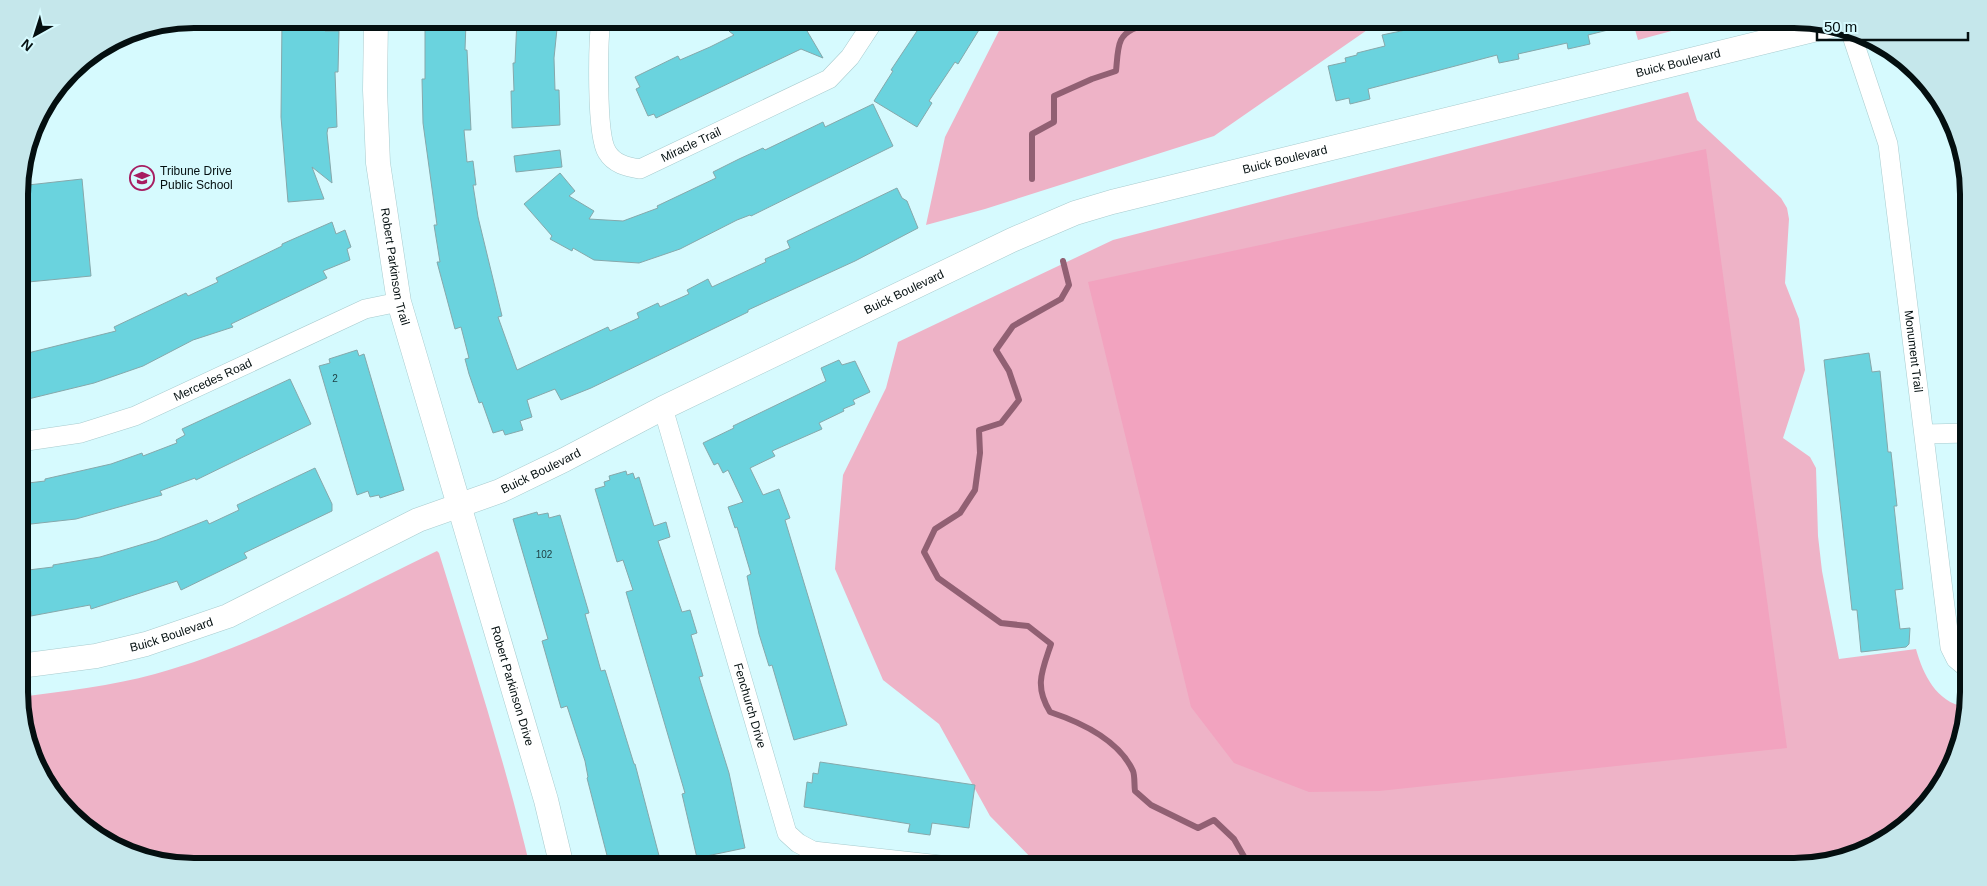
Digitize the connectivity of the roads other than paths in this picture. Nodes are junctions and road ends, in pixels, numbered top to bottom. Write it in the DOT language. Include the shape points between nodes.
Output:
graph roads {
  1 [pos="376,28"];
  2 [pos="600,28"];
  3 [pos="869,28"];
  4 [pos="1815,29"];
  5 [pos="1853,38"];
  6 [pos="399,302"];
  7 [pos="663,408"];
  8 [pos="1960,433"];
  9 [pos="1925,434"];
  10 [pos="28,441"];
  11 [pos="458,506"];
  12 [pos="1960,662"];
  13 [pos="28,665"];
  14 [pos="560,858"];
  15 [pos="876,858"];
  1 -- 6 [label="street, Robert Parkinson Trail" via="379,172"];
  2 -- 3 [label="street, Miracle Trail" via="601,132 606,152 625,167 640,169 829,79"];
  4 -- 7 [label="street, Buick Boulevard" via="1112,202 1075,214 1012,240"];
  5 -- 9 [label="street, Monument Trail" via="1888,144"];
  6 -- 10 [label="street, Mercedes Road" via="365,309 135,416 81,433"];
  6 -- 11 [label="street, Robert Parkinson Trail"];
  7 -- 11 [label="street, Buick Boulevard" via="500,491"];
  7 -- 15 [label="street, Fenchurch Drive" via="787,833 813,851"];
  8 -- 9 [label="street"];
  9 -- 12 [label="street, Monument Trail" via="1950,647"];
  11 -- 13 [label="street, Buick Boulevard" via="418,520 250,606 195,628 117,651"];
  11 -- 14 [label="street, Robert Parkinson Drive" via="546,800"];
}
